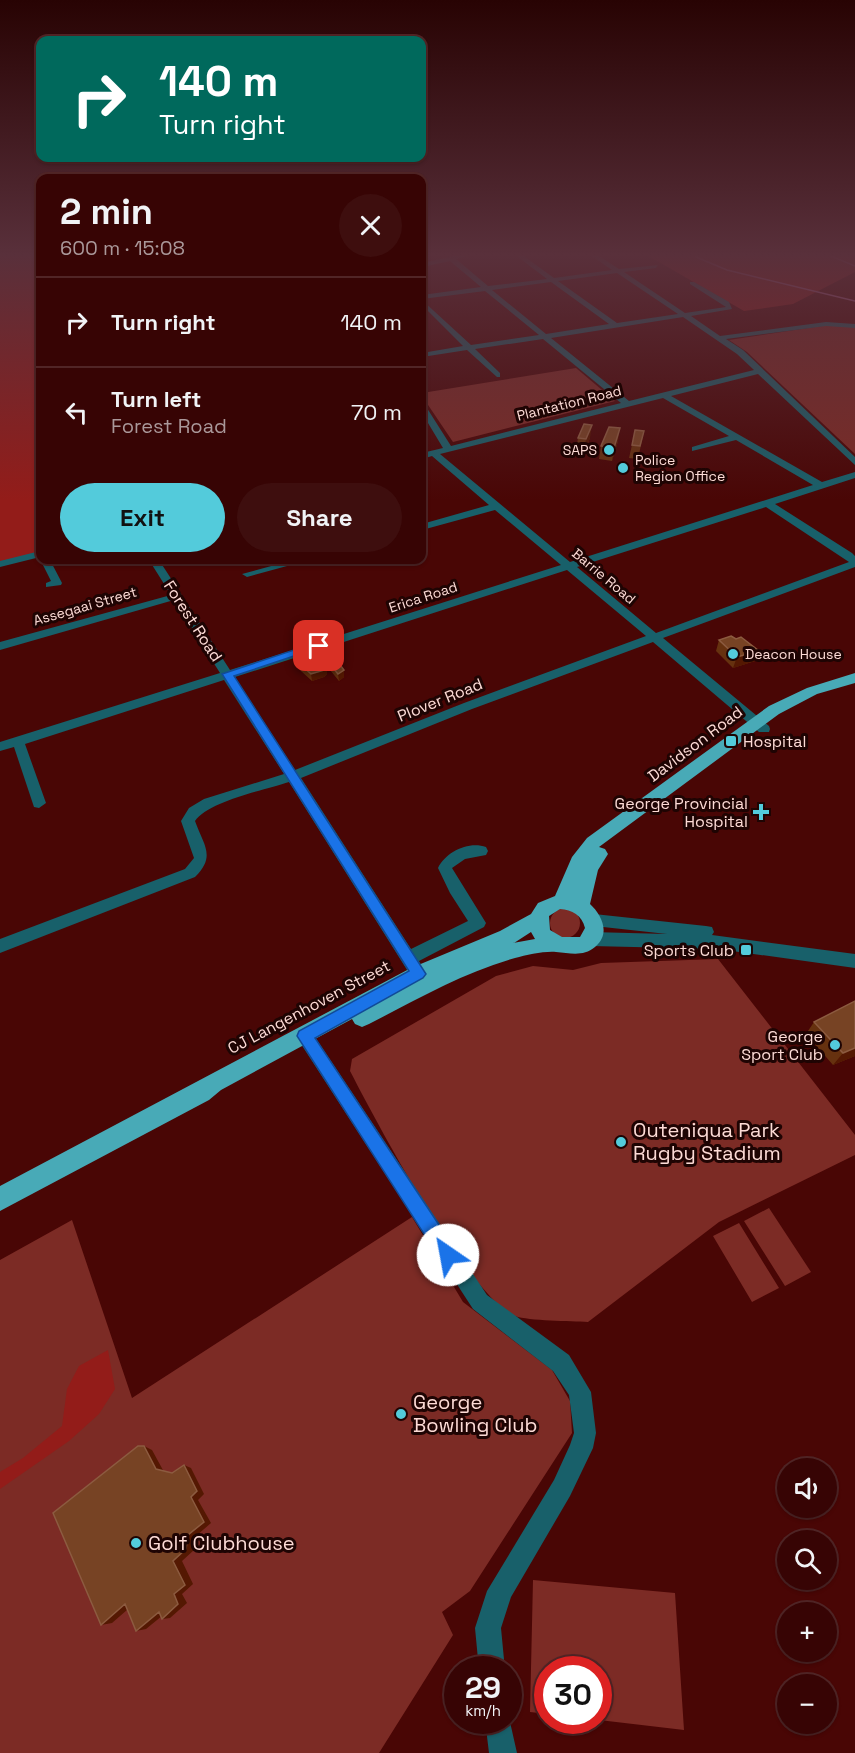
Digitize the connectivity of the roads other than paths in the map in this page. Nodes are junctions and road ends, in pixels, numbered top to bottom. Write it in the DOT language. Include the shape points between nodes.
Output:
graph roads {
  1 [pos="457,336"];
  2 [pos="554,336"];
  3 [pos="716,336"];
  4 [pos="736,336"];
  5 [pos="546,337"];
  6 [pos="719,338"];
  7 [pos="470,348"];
  8 [pos="426,354"];
  9 [pos="760,371"];
  10 [pos="497,375"];
  11 [pos="664,395"];
  12 [pos="627,404"];
  13 [pos="426,413"];
  14 [pos="737,437"];
  15 [pos="695,448"];
  16 [pos="448,449"];
  17 [pos="427,454"];
  18 [pos="855,462"];
  19 [pos="855,475"];
  20 [pos="820,486"];
  21 [pos="767,503"];
  22 [pos="497,506"];
  23 [pos="426,526"];
  24 [pos="36,555"];
  25 [pos="0,564"];
  26 [pos="47,564"];
  27 [pos="156,564"];
  28 [pos="288,564"];
  29 [pos="569,566"];
  30 [pos="247,574"];
  31 [pos="50,585"];
  32 [pos="178,596"];
  33 [pos="652,637"];
  34 [pos="0,646"];
  35 [pos="228,674"];
  36 [pos="855,678"];
  37 [pos="855,687"];
  38 [pos="760,726"];
  39 [pos="18,741"];
  40 [pos="0,747"];
  41 [pos="293,776"];
  42 [pos="39,803"];
  43 [pos="481,851"];
  44 [pos="572,904"];
  45 [pos="539,919"];
  46 [pos="592,929"];
  47 [pos="553,944"];
  48 [pos="0,946"];
  49 [pos="855,953"];
  50 [pos="855,961"];
  51 [pos="418,972"];
  52 [pos="308,1040"];
  53 [pos="0,1199"];
  54 [pos="491,1656"];
  55 [pos="500,1734"];
  56 [pos="503,1753"];
  1 -- 7 [label="street"];
  2 -- 5 [label="street"];
  3 -- 6 [label="street"];
  4 -- 6 [label="street"];
  5 -- 7 [label="street"];
  5 -- 12 [label="street"];
  6 -- 9 [label="street"];
  7 -- 8 [label="street"];
  7 -- 10 [label="street"];
  9 -- 11 [label="street, Plantation Road"];
  9 -- 18 [label="street"];
  11 -- 12 [label="street, Plantation Road"];
  11 -- 14 [label="street"];
  12 -- 16 [label="street, Plantation Road"];
  13 -- 16 [label="street"];
  14 -- 15 [label="street"];
  14 -- 20 [label="street"];
  16 -- 17 [label="street, Plantation Road"];
  17 -- 22 [label="street, Barrie Road"];
  19 -- 20 [label="street, Erica Road"];
  20 -- 21 [label="street, Erica Road"];
  21 -- 29 [label="street, Erica Road"];
  21 -- 33 [label="street, Plover Road" via="848,555 854,564"];
  22 -- 23 [label="street"];
  22 -- 29 [label="street, Barrie Road"];
  24 -- 25 [label="street"];
  26 -- 31 [label="street" via="57,583"];
  27 -- 32 [label="street, Forest Road"];
  28 -- 30 [label="street"];
  29 -- 33 [label="street, Barrie Road"];
  29 -- 35 [label="street, Erica Road"];
  32 -- 34 [label="street, Assegaai Street"];
  32 -- 35 [label="street, Forest Road"];
  33 -- 38 [label="street, Barrie Road"];
  33 -- 41 [label="street, Plover Road"];
  35 -- 39 [label="street, Erica Road"];
  35 -- 41 [label="street, Forest Road"];
  36 -- 38 [label="highway, Davidson Road" via="802,695"];
  37 -- 38 [label="highway, Davidson Road"];
  38 -- 44 [label="highway, Davidson Road" via="600,853"];
  39 -- 40 [label="street, Erica Road"];
  39 -- 42 [label="street"];
  41 -- 48 [label="street, Plover Road" via="209,803 194,812 188,826 201,858 190,873"];
  41 -- 51 [label="street, Forest Road"];
  43 -- 51 [label="street" via="450,860 445,868 478,923"];
  44 -- 45 [label="highway" via="545,908"];
  44 -- 46 [label="highway"];
  45 -- 47 [label="highway" via="541,933"];
  45 -- 51 [label="highway, CJ Langenhoven Street" via="507,938"];
  46 -- 47 [label="highway" via="574,948"];
  46 -- 49 [label="street"];
  46 -- 50 [label="street"];
  47 -- 51 [label="highway, CJ Langenhoven Street"];
  51 -- 52 [label="highway, CJ Langenhoven Street"];
  52 -- 53 [label="highway, CJ Langenhoven Street"];
  52 -- 54 [label="street" via="480,1302 561,1363 580,1392 585,1417 581,1448 562,1488 500,1591 488,1628"];
  55 -- 56 [label="street"];
}
